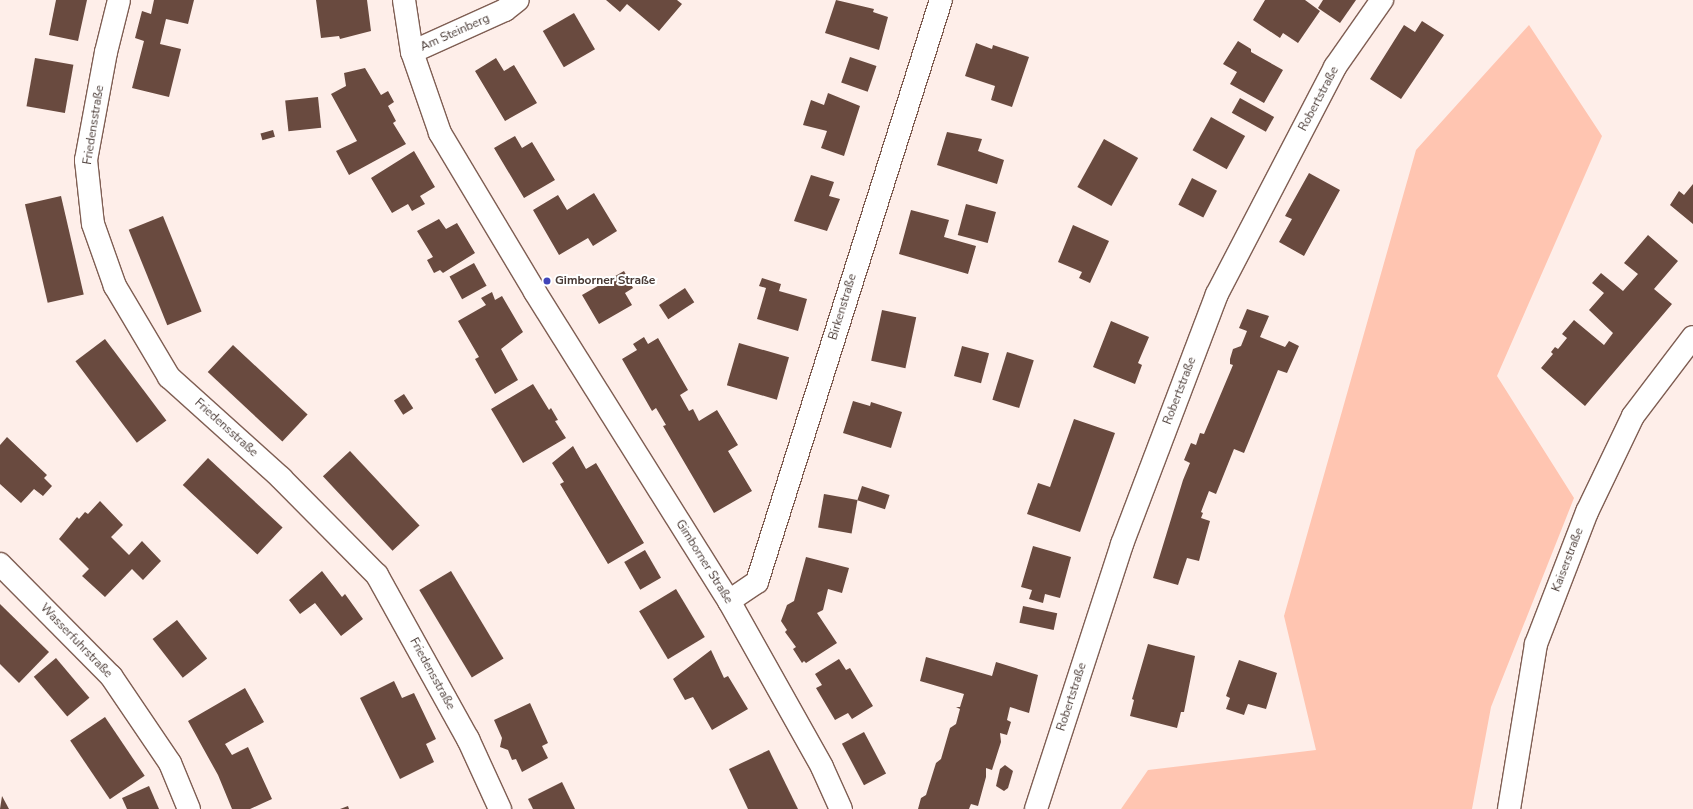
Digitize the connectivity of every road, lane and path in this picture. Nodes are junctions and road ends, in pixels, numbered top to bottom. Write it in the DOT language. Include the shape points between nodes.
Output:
graph roads {
  1 [pos="119,0"];
  2 [pos="404,0"];
  3 [pos="518,0"];
  4 [pos="941,0"];
  5 [pos="1382,0"];
  6 [pos="412,52"];
  7 [pos="1693,337"];
  8 [pos="0,564"];
  9 [pos="729,601"];
  10 [pos="189,809"];
  11 [pos="500,809"];
  12 [pos="841,809"];
  13 [pos="1036,809"];
  14 [pos="1509,809"];
  1 -- 11 [label="street, Friedensstraße" via="106,52 86,160 93,224 115,286 169,377 281,478 377,575 468,739"];
  2 -- 6 [label="street, Gimborner Straße"];
  3 -- 6 [label="street, Am Steinberg" via="505,10"];
  4 -- 9 [label="street, Birkenstraße" via="756,582"];
  5 -- 13 [label="street, Robertstraße" via="1335,67 1217,294 1122,544"];
  6 -- 9 [label="street, Gimborner Straße" via="440,133 539,299"];
  7 -- 14 [label="street, Kaiserstraße" via="1633,416 1587,512 1536,644"];
  8 -- 10 [label="street, Wasserfuhrstraße" via="111,676 170,763"];
  9 -- 12 [label="street, Gimborner Straße" via="822,767"];
}
